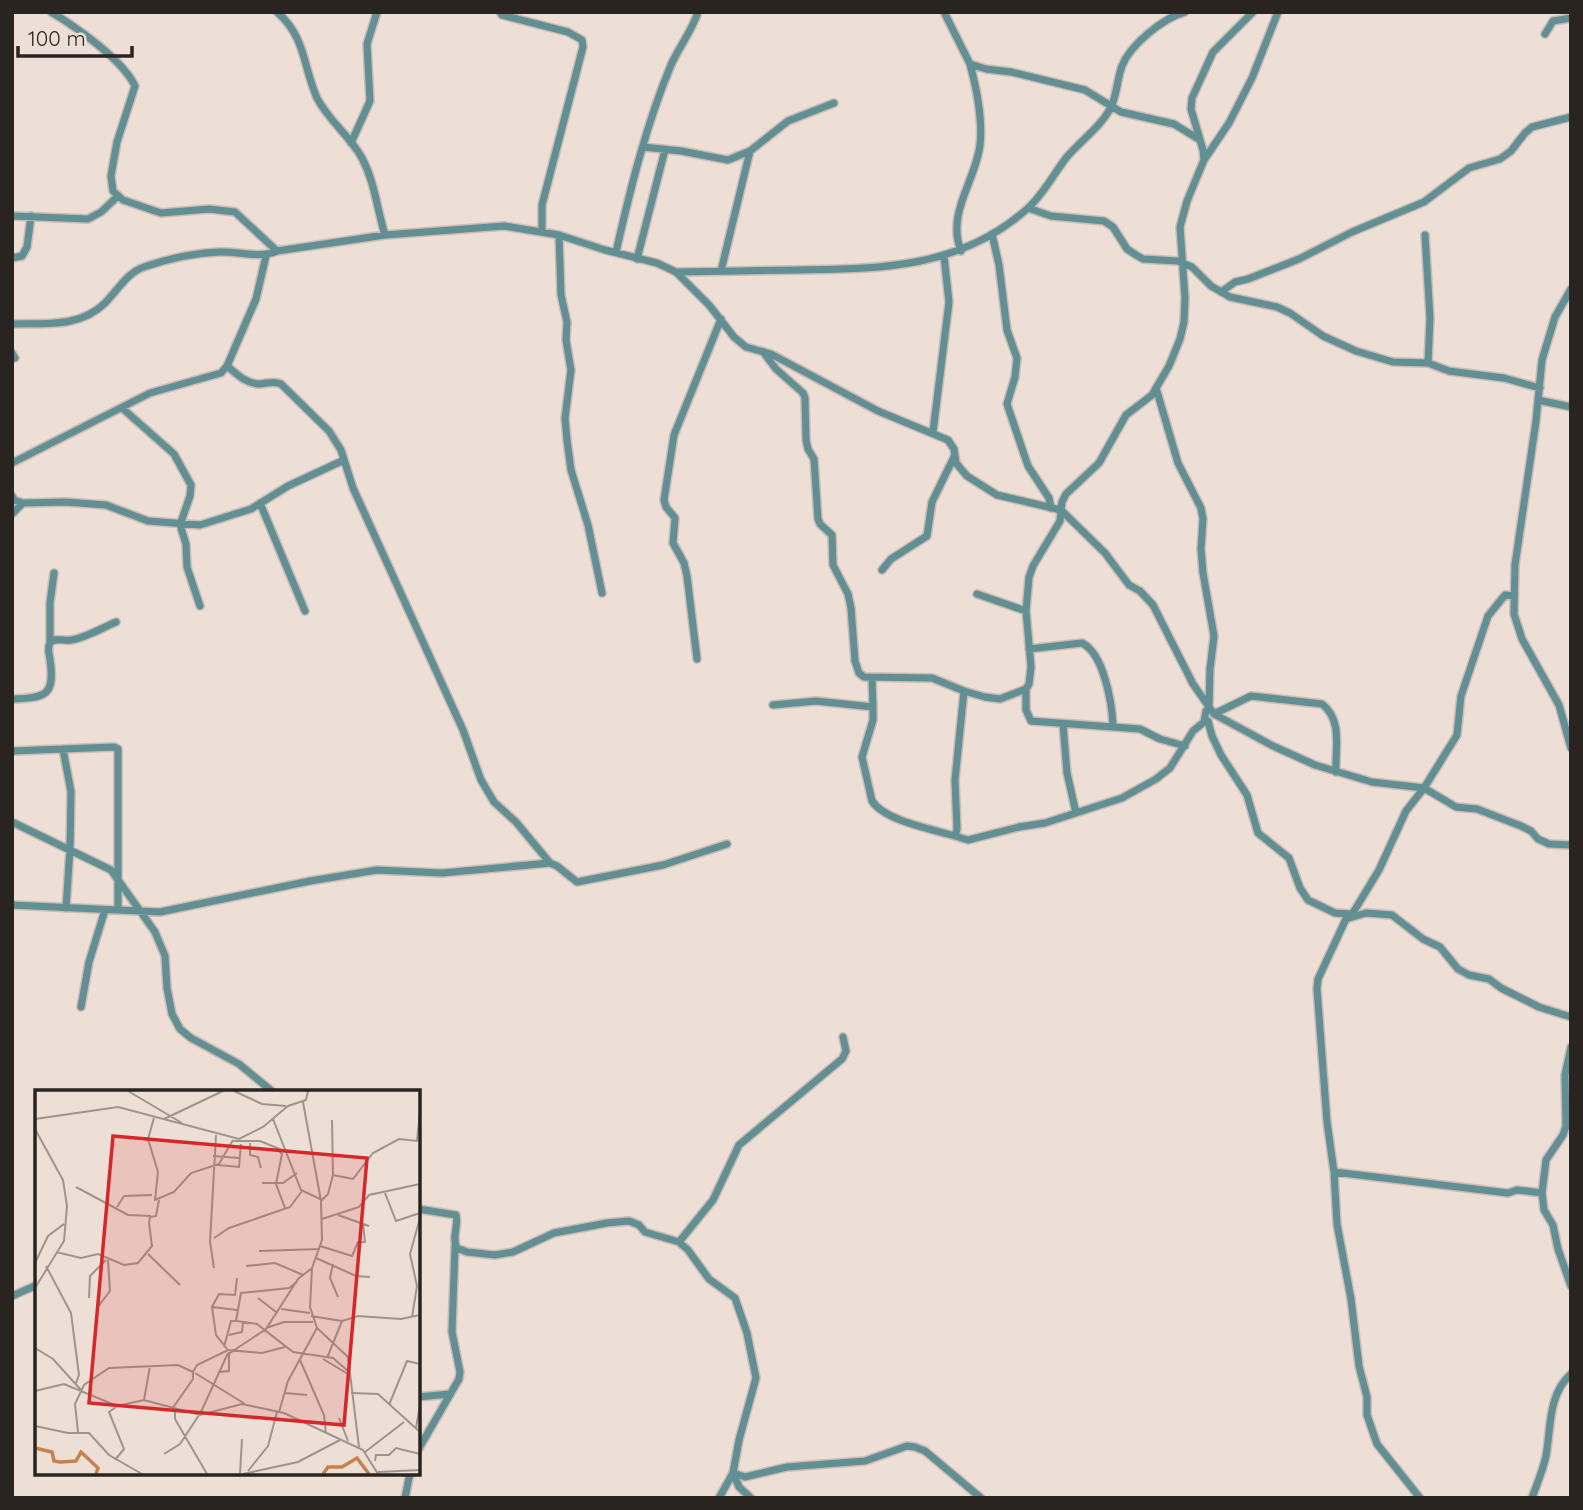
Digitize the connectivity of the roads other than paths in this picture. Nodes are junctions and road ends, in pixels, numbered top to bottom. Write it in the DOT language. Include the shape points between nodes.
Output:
graph roads {
  1 [pos="51,12"];
  2 [pos="277,12"];
  3 [pos="377,12"];
  4 [pos="500,12"];
  5 [pos="698,12"];
  6 [pos="944,12"];
  7 [pos="1185,12"];
  8 [pos="1253,12"];
  9 [pos="1278,12"];
  10 [pos="1571,18"];
  11 [pos="1545,34"];
  12 [pos="970,64"];
  13 [pos="834,103"];
  14 [pos="1111,107"];
  15 [pos="1571,117"];
  16 [pos="1201,140"];
  17 [pos="351,143"];
  18 [pos="643,147"];
  19 [pos="665,150"];
  20 [pos="750,151"];
  21 [pos="1203,160"];
  22 [pos="118,196"];
  23 [pos="1028,208"];
  24 [pos="12,216"];
  25 [pos="31,216"];
  26 [pos="542,232"];
  27 [pos="559,234"];
  28 [pos="992,234"];
  29 [pos="385,235"];
  30 [pos="1425,235"];
  31 [pos="278,251"];
  32 [pos="961,251"];
  33 [pos="616,252"];
  34 [pos="266,256"];
  35 [pos="944,256"];
  36 [pos="12,258"];
  37 [pos="637,259"];
  38 [pos="1183,264"];
  39 [pos="721,271"];
  40 [pos="676,272"];
  41 [pos="1571,289"];
  42 [pos="1221,292"];
  43 [pos="721,319"];
  44 [pos="12,324"];
  45 [pos="764,353"];
  46 [pos="1428,363"];
  47 [pos="228,366"];
  48 [pos="1156,388"];
  49 [pos="1540,388"];
  50 [pos="1538,400"];
  51 [pos="1571,407"];
  52 [pos="122,408"];
  53 [pos="933,432"];
  54 [pos="955,456"];
  55 [pos="344,460"];
  56 [pos="12,463"];
  57 [pos="12,496"];
  58 [pos="23,503"];
  59 [pos="261,503"];
  60 [pos="1051,508"];
  61 [pos="1061,510"];
  62 [pos="12,514"];
  63 [pos="180,525"];
  64 [pos="883,570"];
  65 [pos="54,573"];
  66 [pos="602,593"];
  67 [pos="977,594"];
  68 [pos="1514,596"];
  69 [pos="200,606"];
  70 [pos="305,611"];
  71 [pos="1026,611"];
  72 [pos="116,622"];
  73 [pos="51,642"];
  74 [pos="1029,649"];
  75 [pos="697,659"];
  76 [pos="872,678"];
  77 [pos="1026,689"];
  78 [pos="964,691"];
  79 [pos="12,699"];
  80 [pos="773,705"];
  81 [pos="873,707"];
  82 [pos="1211,711"];
  83 [pos="1206,721"];
  84 [pos="1063,724"];
  85 [pos="1232,725"];
  86 [pos="1113,726"];
  87 [pos="1185,746"];
  88 [pos="1571,748"];
  89 [pos="63,749"];
  90 [pos="12,751"];
  91 [pos="1336,772"];
  92 [pos="1424,788"];
  93 [pos="1076,813"];
  94 [pos="12,822"];
  95 [pos="955,836"];
  96 [pos="727,844"];
  97 [pos="1571,845"];
  98 [pos="70,849"];
  99 [pos="550,863"];
  100 [pos="119,881"];
  101 [pos="12,905"];
  102 [pos="66,908"];
  103 [pos="106,910"];
  104 [pos="118,910"];
  105 [pos="143,912"];
  106 [pos="1351,915"];
  107 [pos="81,1007"];
  108 [pos="1571,1017"];
  109 [pos="843,1037"];
  110 [pos="1571,1047"];
  111 [pos="270,1090"];
  112 [pos="1334,1172"];
  113 [pos="1542,1193"];
  114 [pos="420,1209"];
  115 [pos="679,1242"];
  116 [pos="455,1245"];
  117 [pos="35,1286"];
  118 [pos="1571,1286"];
  119 [pos="12,1296"];
  120 [pos="1571,1374"];
  121 [pos="450,1395"];
  122 [pos="420,1397"];
  123 [pos="420,1446"];
  124 [pos="733,1473"];
  125 [pos="410,1475"];
  126 [pos="405,1498"];
  127 [pos="719,1498"];
  128 [pos="751,1498"];
  129 [pos="981,1498"];
  130 [pos="1420,1498"];
  131 [pos="1532,1498"];
  1 -- 22 [label="street" via="99,46 135,86 114,153 111,176"];
  2 -- 17 [label="street" via="298,40 321,105"];
  3 -- 17 [label="street" via="367,44 370,101"];
  4 -- 26 [label="street" via="582,40 542,205"];
  5 -- 18 [label="street" via="672,64"];
  6 -- 12 [label="street"];
  7 -- 14 [label="street" via="1130,50"];
  8 -- 16 [label="street" via="1213,52 1192,98"];
  9 -- 21 [label="street" via="1252,78"];
  10 -- 11 [label="street" via="1553,21"];
  12 -- 14 [label="street" via="1084,90"];
  12 -- 32 [label="street" via="981,136 956,233"];
  13 -- 20 [label="street" via="788,121"];
  14 -- 16 [label="street" via="1174,124"];
  14 -- 23 [label="street"];
  15 -- 42 [label="street" via="1532,127 1500,159 1469,167 1424,202"];
  16 -- 21 [label="street"];
  17 -- 29 [label="street" via="362,157 375,191"];
  18 -- 19 [label="street"];
  18 -- 33 [label="street"];
  19 -- 20 [label="street" via="728,160"];
  19 -- 37 [label="street"];
  20 -- 39 [label="street"];
  21 -- 38 [label="street" via="1182,215"];
  22 -- 25 [label="street" via="88,219"];
  22 -- 31 [label="street" via="162,213 235,212"];
  23 -- 28 [label="street"];
  23 -- 38 [label="street" via="1104,221 1136,256"];
  24 -- 25 [label="street"];
  25 -- 36 [label="street" via="27,247 22,256"];
  26 -- 27 [label="street"];
  26 -- 29 [label="street" via="504,226"];
  27 -- 33 [label="street"];
  27 -- 66 [label="street" via="571,370 567,440"];
  28 -- 32 [label="street"];
  28 -- 60 [label="street" via="1007,330 1017,358 1007,404 1028,466"];
  29 -- 31 [label="street"];
  30 -- 46 [label="street"];
  31 -- 34 [label="street"];
  32 -- 35 [label="street"];
  33 -- 37 [label="street"];
  34 -- 44 [label="street" via="195,254 142,267 102,306 72,322"];
  34 -- 47 [label="street" via="256,299"];
  35 -- 39 [label="street" via="875,269"];
  35 -- 53 [label="street" via="948,302"];
  37 -- 40 [label="street"];
  38 -- 42 [label="street"];
  38 -- 48 [label="street" via="1184,322"];
  39 -- 40 [label="street"];
  40 -- 43 [label="street"];
  41 -- 49 [label="street" via="1552,326"];
  42 -- 46 [label="street" via="1240,301 1277,307 1356,351 1392,362"];
  43 -- 45 [label="street" via="746,348"];
  43 -- 75 [label="street" via="674,435 665,489 666,507 675,518 673,543 687,576"];
  45 -- 53 [label="street" via="878,411"];
  45 -- 76 [label="street" via="805,398 818,519 832,535 833,565 848,594 859,673"];
  46 -- 49 [label="street"];
  47 -- 52 [label="street" via="220,373 150,394"];
  47 -- 55 [label="street" via="246,381 281,384 329,431"];
  48 -- 61 [label="street" via="1121,421 1099,463 1066,494"];
  48 -- 82 [label="street" via="1178,463 1203,519 1202,561 1214,636"];
  49 -- 50 [label="street"];
  50 -- 51 [label="street"];
  50 -- 68 [label="street"];
  52 -- 56 [label="street"];
  52 -- 63 [label="street" via="174,454 191,485"];
  53 -- 54 [label="street" via="952,444"];
  54 -- 60 [label="street" via="967,476 998,495"];
  54 -- 64 [label="street" via="932,502 927,536 891,559"];
  55 -- 59 [label="street" via="288,485"];
  55 -- 99 [label="street" via="481,780 494,802"];
  57 -- 58 [label="street"];
  58 -- 62 [label="street"];
  58 -- 63 [label="street" via="106,505 148,521"];
  59 -- 63 [label="street" via="200,525"];
  59 -- 70 [label="street"];
  60 -- 61 [label="street"];
  61 -- 71 [label="street" via="1060,521 1029,577"];
  61 -- 82 [label="street" via="1153,605"];
  63 -- 69 [label="street"];
  65 -- 73 [label="street"];
  67 -- 71 [label="street"];
  68 -- 88 [label="street" via="1518,629 1559,705"];
  68 -- 92 [label="street" via="1501,598 1488,616 1461,696 1457,735"];
  71 -- 74 [label="street"];
  72 -- 73 [label="street" via="74,640"];
  73 -- 79 [label="street" via="51,687 31,699"];
  74 -- 77 [label="street"];
  74 -- 86 [label="street" via="1088,646 1112,700"];
  76 -- 78 [label="street" via="932,678"];
  76 -- 81 [label="street"];
  77 -- 78 [label="street" via="1000,699"];
  77 -- 84 [label="street" via="1031,722"];
  78 -- 95 [label="street"];
  80 -- 81 [label="street" via="816,701"];
  81 -- 95 [label="street" via="862,758 872,800 886,815"];
  82 -- 83 [label="street" via="1206,710"];
  82 -- 85 [label="street"];
  82 -- 91 [label="street" via="1251,696 1322,704 1334,718"];
  83 -- 85 [label="street"];
  83 -- 87 [label="street"];
  83 -- 106 [label="street" via="1247,795 1258,833 1289,858 1308,900"];
  84 -- 86 [label="street"];
  84 -- 93 [label="street"];
  85 -- 91 [label="street"];
  86 -- 87 [label="street" via="1140,729"];
  87 -- 93 [label="street" via="1156,779 1114,802"];
  89 -- 90 [label="street"];
  89 -- 98 [label="street" via="71,792"];
  89 -- 100 [label="street" via="114,747 119,752"];
  91 -- 92 [label="street"];
  92 -- 97 [label="street" via="1455,807 1477,809 1521,826 1549,844"];
  92 -- 106 [label="street" via="1406,811 1380,870"];
  93 -- 95 [label="street" via="968,840"];
  94 -- 98 [label="street"];
  96 -- 99 [label="street" via="663,865 577,882"];
  98 -- 100 [label="street" via="111,870"];
  98 -- 102 [label="street"];
  99 -- 105 [label="street" via="442,873 377,870 177,910"];
  100 -- 104 [label="street"];
  100 -- 105 [label="street"];
  101 -- 102 [label="street"];
  102 -- 103 [label="street"];
  103 -- 104 [label="street"];
  103 -- 107 [label="street"];
  104 -- 105 [label="street"];
  105 -- 111 [label="street" via="165,956 172,1014 180,1028 239,1063"];
  106 -- 108 [label="street" via="1392,915 1440,947 1458,970 1489,979 1539,1007"];
  106 -- 112 [label="street" via="1317,989"];
  109 -- 115 [label="street" via="846,1051 842,1059 739,1145 713,1200"];
  110 -- 113 [label="street" via="1565,1075 1566,1126 1546,1160"];
  112 -- 113 [label="street"];
  112 -- 130 [label="street" via="1337,1224 1367,1415 1377,1444"];
  113 -- 118 [label="street"];
  114 -- 116 [label="street" via="456,1215"];
  115 -- 116 [label="street" via="645,1233 629,1221 554,1233 495,1255 467,1252"];
  115 -- 124 [label="street" via="709,1279 734,1298 747,1333 756,1378"];
  116 -- 121 [label="street" via="452,1332 460,1372"];
  117 -- 119 [label="street"];
  120 -- 131 [label="street" via="1554,1401 1545,1457"];
  121 -- 122 [label="street"];
  121 -- 123 [label="street"];
  124 -- 127 [label="street"];
  124 -- 128 [label="street"];
  124 -- 129 [label="street" via="745,1477 787,1467 865,1461 915,1447"];
  125 -- 126 [label="street"];
}
